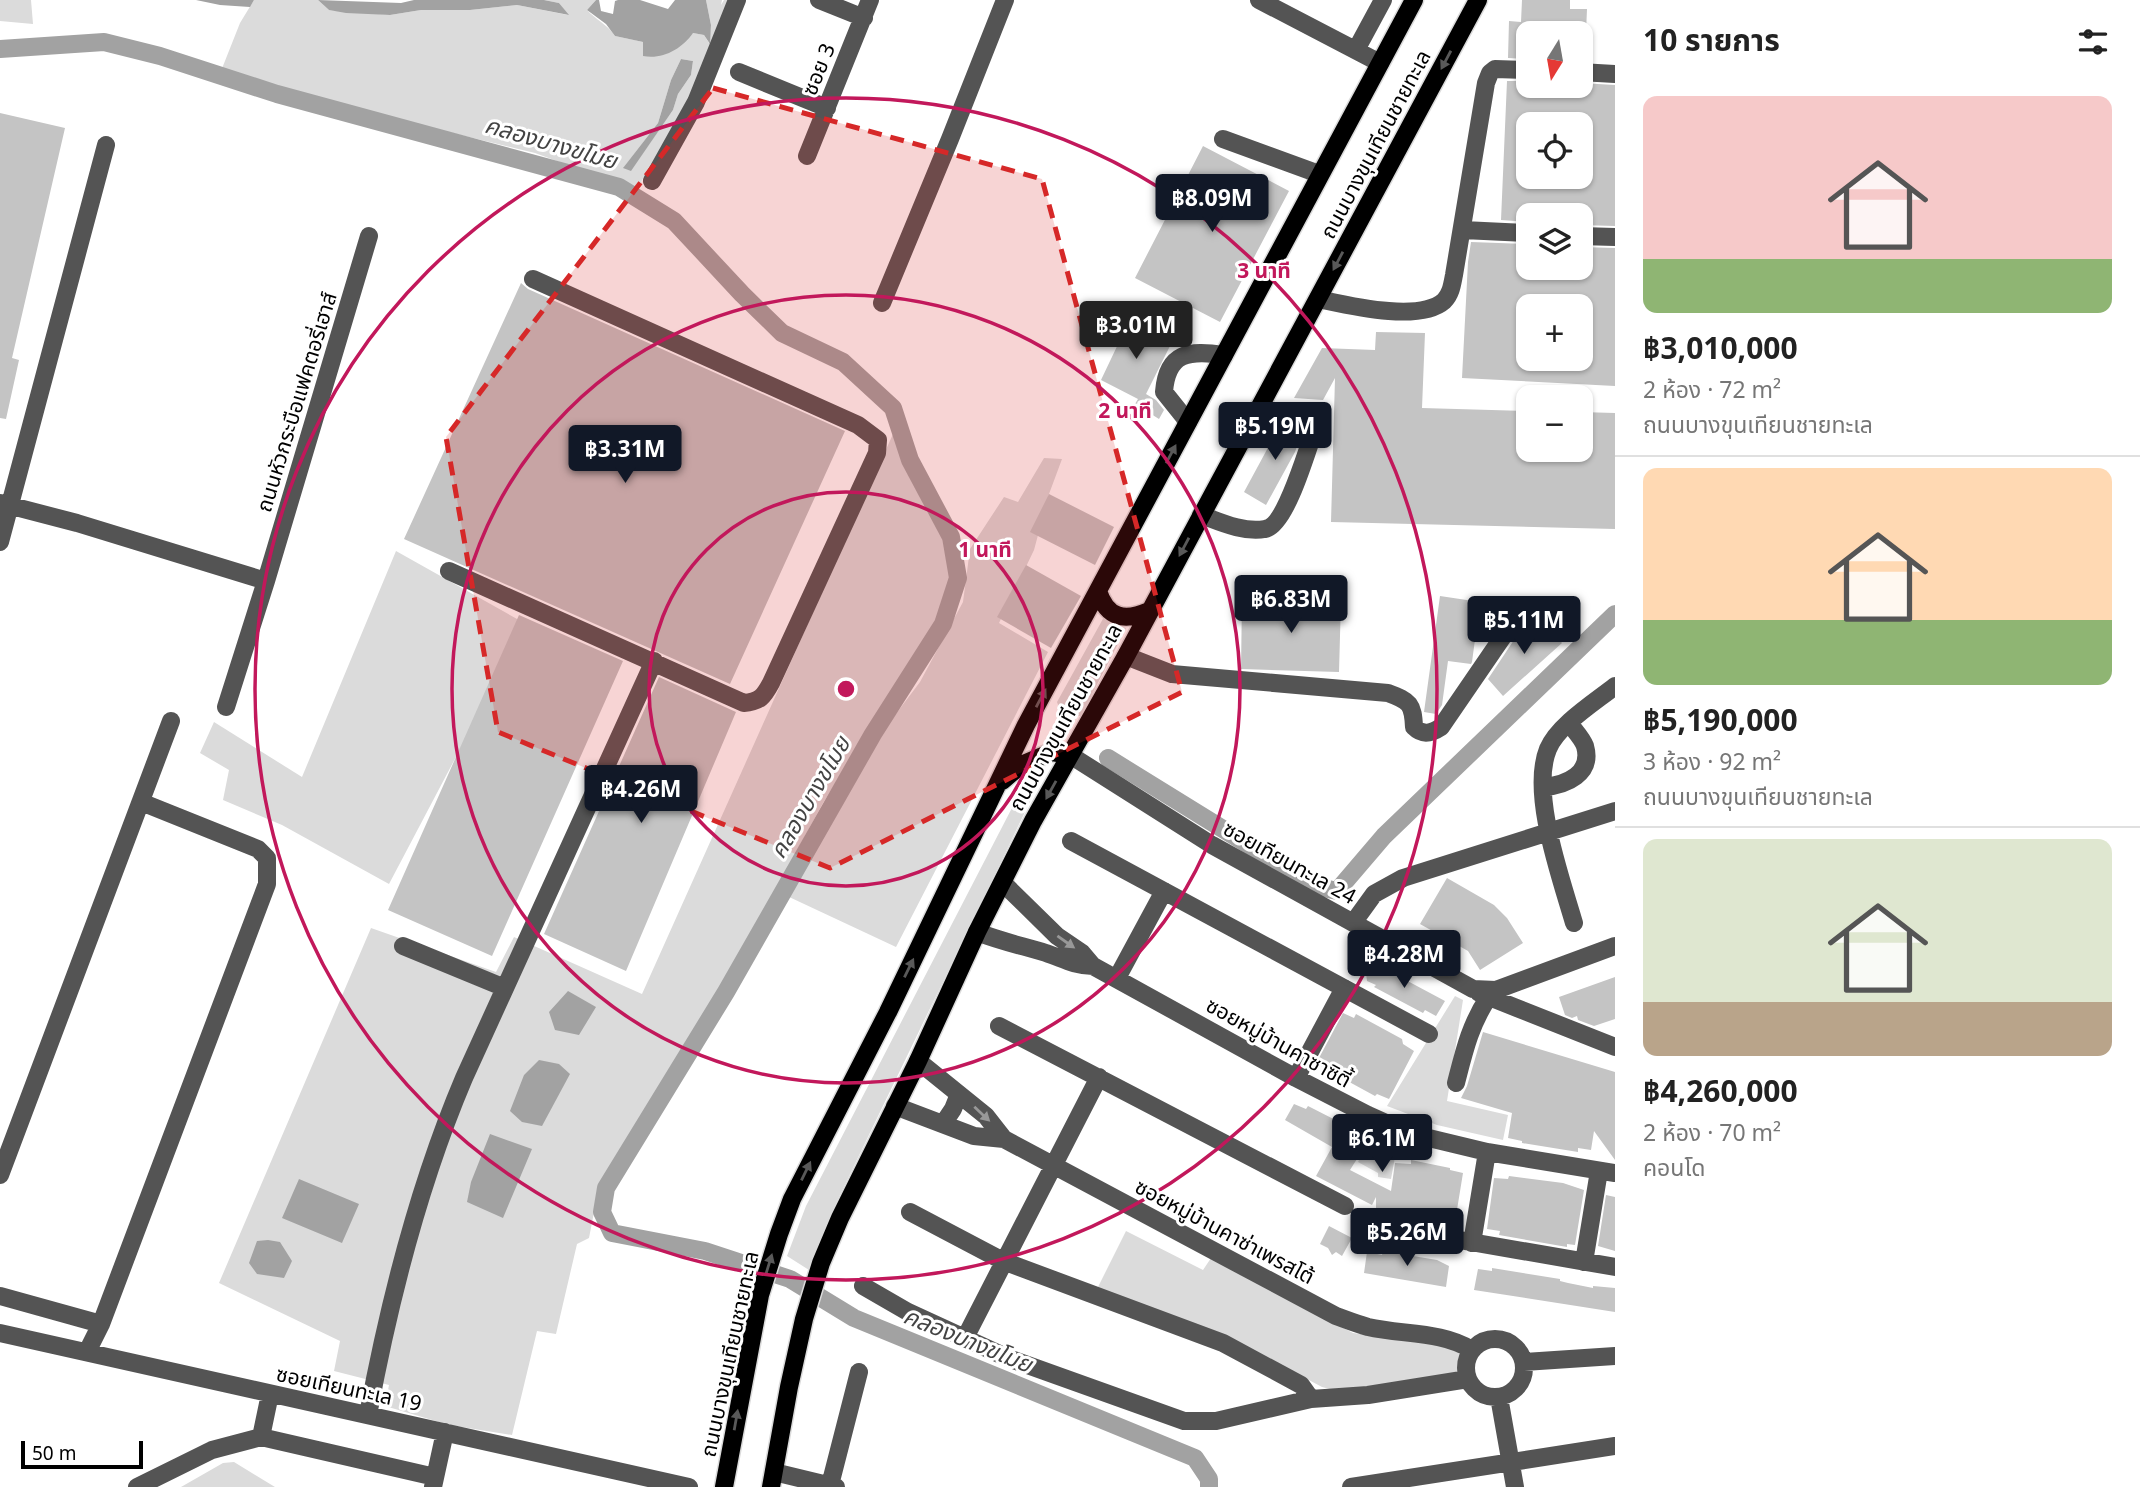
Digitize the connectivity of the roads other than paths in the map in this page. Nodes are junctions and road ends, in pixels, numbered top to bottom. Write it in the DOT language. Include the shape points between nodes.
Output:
graph roads {
  1 [pos="737,0"];
  2 [pos="819,0"];
  3 [pos="870,0"];
  4 [pos="1005,0"];
  5 [pos="1259,0"];
  6 [pos="1383,0"];
  7 [pos="1415,0"];
  8 [pos="1478,0"];
  9 [pos="864,18"];
  10 [pos="1356,50"];
  11 [pos="1380,63"];
  12 [pos="1516,70"];
  13 [pos="739,72"];
  14 [pos="1593,73"];
  15 [pos="1615,74"];
  16 [pos="827,108"];
  17 [pos="1223,139"];
  18 [pos="106,145"];
  19 [pos="807,156"];
  20 [pos="1319,174"];
  21 [pos="652,181"];
  22 [pos="1463,230"];
  23 [pos="1516,232"];
  24 [pos="369,236"];
  25 [pos="1593,236"];
  26 [pos="1615,237"];
  27 [pos="533,279"];
  28 [pos="1318,299"];
  29 [pos="882,303"];
  30 [pos="1224,355"];
  31 [pos="1318,419"];
  32 [pos="1188,422"];
  33 [pos="5,505"];
  34 [pos="1201,515"];
  35 [pos="0,542"];
  36 [pos="450,571"];
  37 [pos="266,580"];
  38 [pos="1098,591"];
  39 [pos="1149,611"];
  40 [pos="1515,619"];
  41 [pos="1126,656"];
  42 [pos="654,661"];
  43 [pos="1615,686"];
  44 [pos="226,707"];
  45 [pos="171,721"];
  46 [pos="1569,723"];
  47 [pos="1070,755"];
  48 [pos="997,785"];
  49 [pos="1544,787"];
  50 [pos="141,802"];
  51 [pos="1615,811"];
  52 [pos="1548,832"];
  53 [pos="1071,841"];
  54 [pos="1003,883"];
  55 [pos="1164,891"];
  56 [pos="1040,919"];
  57 [pos="1353,923"];
  58 [pos="1574,923"];
  59 [pos="977,932"];
  60 [pos="403,946"];
  61 [pos="1615,946"];
  62 [pos="1025,948"];
  63 [pos="1093,966"];
  64 [pos="1117,978"];
  65 [pos="505,988"];
  66 [pos="1344,988"];
  67 [pos="1480,994"];
  68 [pos="999,1026"];
  69 [pos="1429,1034"];
  70 [pos="1615,1047"];
  71 [pos="918,1061"];
  72 [pos="1099,1077"];
  73 [pos="1296,1078"];
  74 [pos="1456,1083"];
  75 [pos="959,1094"];
  76 [pos="895,1106"];
  77 [pos="943,1124"];
  78 [pos="1004,1139"];
  79 [pos="1487,1152"];
  80 [pos="1054,1166"];
  81 [pos="1607,1172"];
  82 [pos="0,1175"];
  83 [pos="1345,1206"];
  84 [pos="910,1212"];
  85 [pos="1379,1226"];
  86 [pos="1472,1243"];
  87 [pos="1003,1261"];
  88 [pos="1584,1262"];
  89 [pos="1615,1267"];
  90 [pos="863,1286"];
  91 [pos="0,1296"];
  92 [pos="100,1324"];
  93 [pos="0,1333"];
  94 [pos="965,1338"];
  95 [pos="1472,1350"];
  96 [pos="87,1352"];
  97 [pos="1615,1356"];
  98 [pos="1524,1362"];
  99 [pos="859,1373"];
  100 [pos="1468,1379"];
  101 [pos="271,1394"];
  102 [pos="1499,1397"];
  103 [pos="1311,1399"];
  104 [pos="368,1415"];
  105 [pos="444,1432"];
  106 [pos="261,1437"];
  107 [pos="1615,1446"];
  108 [pos="1511,1462"];
  109 [pos="773,1479"];
  110 [pos="434,1482"];
  111 [pos="833,1486"];
  112 [pos="137,1487"];
  113 [pos="689,1487"];
  114 [pos="724,1487"];
  115 [pos="1351,1487"];
  116 [pos="1515,1487"];
  1 -- 21 [label="street" via="696,102"];
  2 -- 9 [label="street"];
  3 -- 9 [label="street, ซอย 3"];
  4 -- 29 [label="street"];
  5 -- 10 [label="street"];
  6 -- 10 [label="street"];
  7 -- 11 [label="main road, ถนนบางขุนเทียนชายทะเล"];
  8 -- 28 [label="main road, ถนนบางขุนเทียนชายทะเล, one-way"];
  9 -- 16 [label="street, ซอย 3"];
  10 -- 11 [label="street"];
  11 -- 20 [label="main road, ถนนบางขุนเทียนชายทะเล"];
  12 -- 22 [label="street" via="1496,69 1486,83"];
  13 -- 16 [label="street"];
  14 -- 15 [label="street"];
  16 -- 19 [label="street, ซอย 3"];
  17 -- 20 [label="street"];
  18 -- 33 [label="street"];
  20 -- 30 [label="main road, ถนนบางขุนเทียนชายทะเล"];
  22 -- 23 [label="street"];
  22 -- 28 [label="street" via="1450,292 1443,302 1394,312"];
  24 -- 37 [label="street, ถนนหัวกระบือแฟคตอรี่เฮาส์"];
  25 -- 26 [label="street"];
  27 -- 42 [label="street" via="858,425 878,440 877,453 762,698 744,703"];
  28 -- 34 [label="main road, ถนนบางขุนเทียนชายทะเล"];
  30 -- 32 [label="main road, ถนนบางขุนเทียนชายทะเล"];
  30 -- 32 [label="street" via="1190,354 1170,366 1164,392"];
  31 -- 34 [label="street" via="1276,523 1266,530 1247,528"];
  38 -- 32 [label="main road, ถนนบางขุนเทียนชายทะเล, one-way"];
  33 -- 35 [label="street"];
  33 -- 37 [label="street"];
  34 -- 39 [label="main road, ถนนบางขุนเทียนชายทะเล, one-way"];
  36 -- 42 [label="street"];
  37 -- 44 [label="street, ถนนหัวกระบือแฟคตอรี่เฮาส์"];
  38 -- 39 [label="main road" via="1102,602 1120,617"];
  48 -- 38 [label="main road, ถนนบางขุนเทียนชายทะเล, one-way"];
  39 -- 41 [label="main road, ถนนบางขุนเทียนชายทะเล"];
  40 -- 41 [label="street" via="1441,727 1426,733 1414,727 1410,704 1388,693 1172,674"];
  41 -- 47 [label="main road, ถนนบางขุนเทียนชายทะเล"];
  42 -- 65 [label="street"];
  43 -- 46 [label="street"];
  45 -- 50 [label="street"];
  46 -- 49 [label="street" via="1549,747"];
  46 -- 49 [label="street" via="1586,748 1586,762 1572,781"];
  47 -- 48 [label="main road" via="1052,752 1021,765"];
  47 -- 54 [label="main road, ถนนบางขุนเทียนชายทะเล, one-way"];
  47 -- 57 [label="street, ซอยเทียนทะเล 24" via="1212,845"];
  114 -- 48 [label="main road, ถนนบางขุนเทียนชายทะเล, one-way" via="760,1295 779,1234 797,1188"];
  49 -- 52 [label="street"];
  50 -- 82 [label="street"];
  50 -- 92 [label="street" via="258,849 267,858 267,884"];
  51 -- 52 [label="street"];
  52 -- 57 [label="street" via="1402,878 1374,894"];
  52 -- 58 [label="street"];
  53 -- 55 [label="street"];
  54 -- 56 [label="street, ซอยหมู่บ้านคาซาซิตี้"];
  54 -- 59 [label="main road, ถนนบางขุนเทียนชายทะเล"];
  55 -- 64 [label="street"];
  55 -- 66 [label="street"];
  56 -- 62 [label="street"];
  56 -- 63 [label="street, ซอยหมู่บ้านคาซาซิตี้, one-way"];
  57 -- 67 [label="street, ซอยเทียนทะเล 24"];
  59 -- 62 [label="street, ซอยหมู่บ้านคาซาซิตี้"];
  59 -- 71 [label="main road, ถนนบางขุนเทียนชายทะเล"];
  60 -- 65 [label="street"];
  61 -- 67 [label="street"];
  62 -- 63 [label="street, ซอยหมู่บ้านคาซาซิตี้" via="1076,966"];
  63 -- 64 [label="street, ซอยหมู่บ้านคาซาซิตี้"];
  64 -- 73 [label="street, ซอยหมู่บ้านคาซาซิตี้"];
  65 -- 104 [label="street" via="437,1145 390,1313"];
  66 -- 69 [label="street"];
  66 -- 73 [label="street"];
  67 -- 70 [label="street, ซอยเทียนทะเล 24"];
  67 -- 74 [label="street"];
  68 -- 72 [label="street"];
  71 -- 75 [label="street, ซอยหมู่บ้านคาซ่าเพรสโต้"];
  71 -- 76 [label="main road, ถนนบางขุนเทียนชายทะเล"];
  72 -- 80 [label="street"];
  72 -- 83 [label="street"];
  73 -- 79 [label="street, ซอยหมู่บ้านคาซาซิตี้" via="1408,1133"];
  75 -- 77 [label="street"];
  75 -- 78 [label="street, ซอยหมู่บ้านคาซ่าเพรสโต้, one-way" via="986,1116"];
  76 -- 77 [label="street, ซอยหมู่บ้านคาซ่าเพรสโต้"];
  76 -- 109 [label="main road, ถนนบางขุนเทียนชายทะเล" via="821,1263 789,1387"];
  77 -- 78 [label="street, ซอยหมู่บ้านคาซ่าเพรสโต้" via="974,1136"];
  78 -- 80 [label="street, ซอยหมู่บ้านคาซ่าเพรสโต้"];
  79 -- 81 [label="street, ซอยหมู่บ้านคาซาซิตี้"];
  79 -- 86 [label="street"];
  80 -- 87 [label="street"];
  80 -- 95 [label="street, ซอยหมู่บ้านคาซ่าเพรสโต้" via="1336,1316 1369,1327 1460,1342"];
  81 -- 88 [label="street"];
  84 -- 87 [label="street"];
  85 -- 86 [label="street"];
  86 -- 88 [label="street"];
  87 -- 94 [label="street"];
  87 -- 103 [label="street" via="1223,1343 1301,1385"];
  88 -- 89 [label="street"];
  90 -- 94 [label="street"];
  91 -- 92 [label="street"];
  92 -- 96 [label="street"];
  93 -- 96 [label="street, ซอยเทียนทะเล 19"];
  94 -- 103 [label="street" via="1184,1421 1216,1420"];
  95 -- 98 [label="street" via="1486,1340 1505,1341"];
  95 -- 100 [label="street" via="1467,1360"];
  96 -- 101 [label="street, ซอยเทียนทะเล 19"];
  97 -- 98 [label="street"];
  98 -- 102 [label="street" via="1521,1381"];
  99 -- 111 [label="street"];
  100 -- 102 [label="street" via="1480,1393"];
  100 -- 103 [label="street"];
  101 -- 104 [label="street, ซอยเทียนทะเล 19"];
  101 -- 106 [label="street"];
  102 -- 108 [label="street"];
  104 -- 105 [label="street, ซอยเทียนทะเล 19"];
  105 -- 110 [label="street"];
  105 -- 113 [label="street, ซอยเทียนทะเล 19"];
  106 -- 110 [label="street"];
  106 -- 112 [label="street" via="212,1450"];
  107 -- 108 [label="street"];
  108 -- 115 [label="street"];
  108 -- 116 [label="street"];
  109 -- 111 [label="street"];
}
